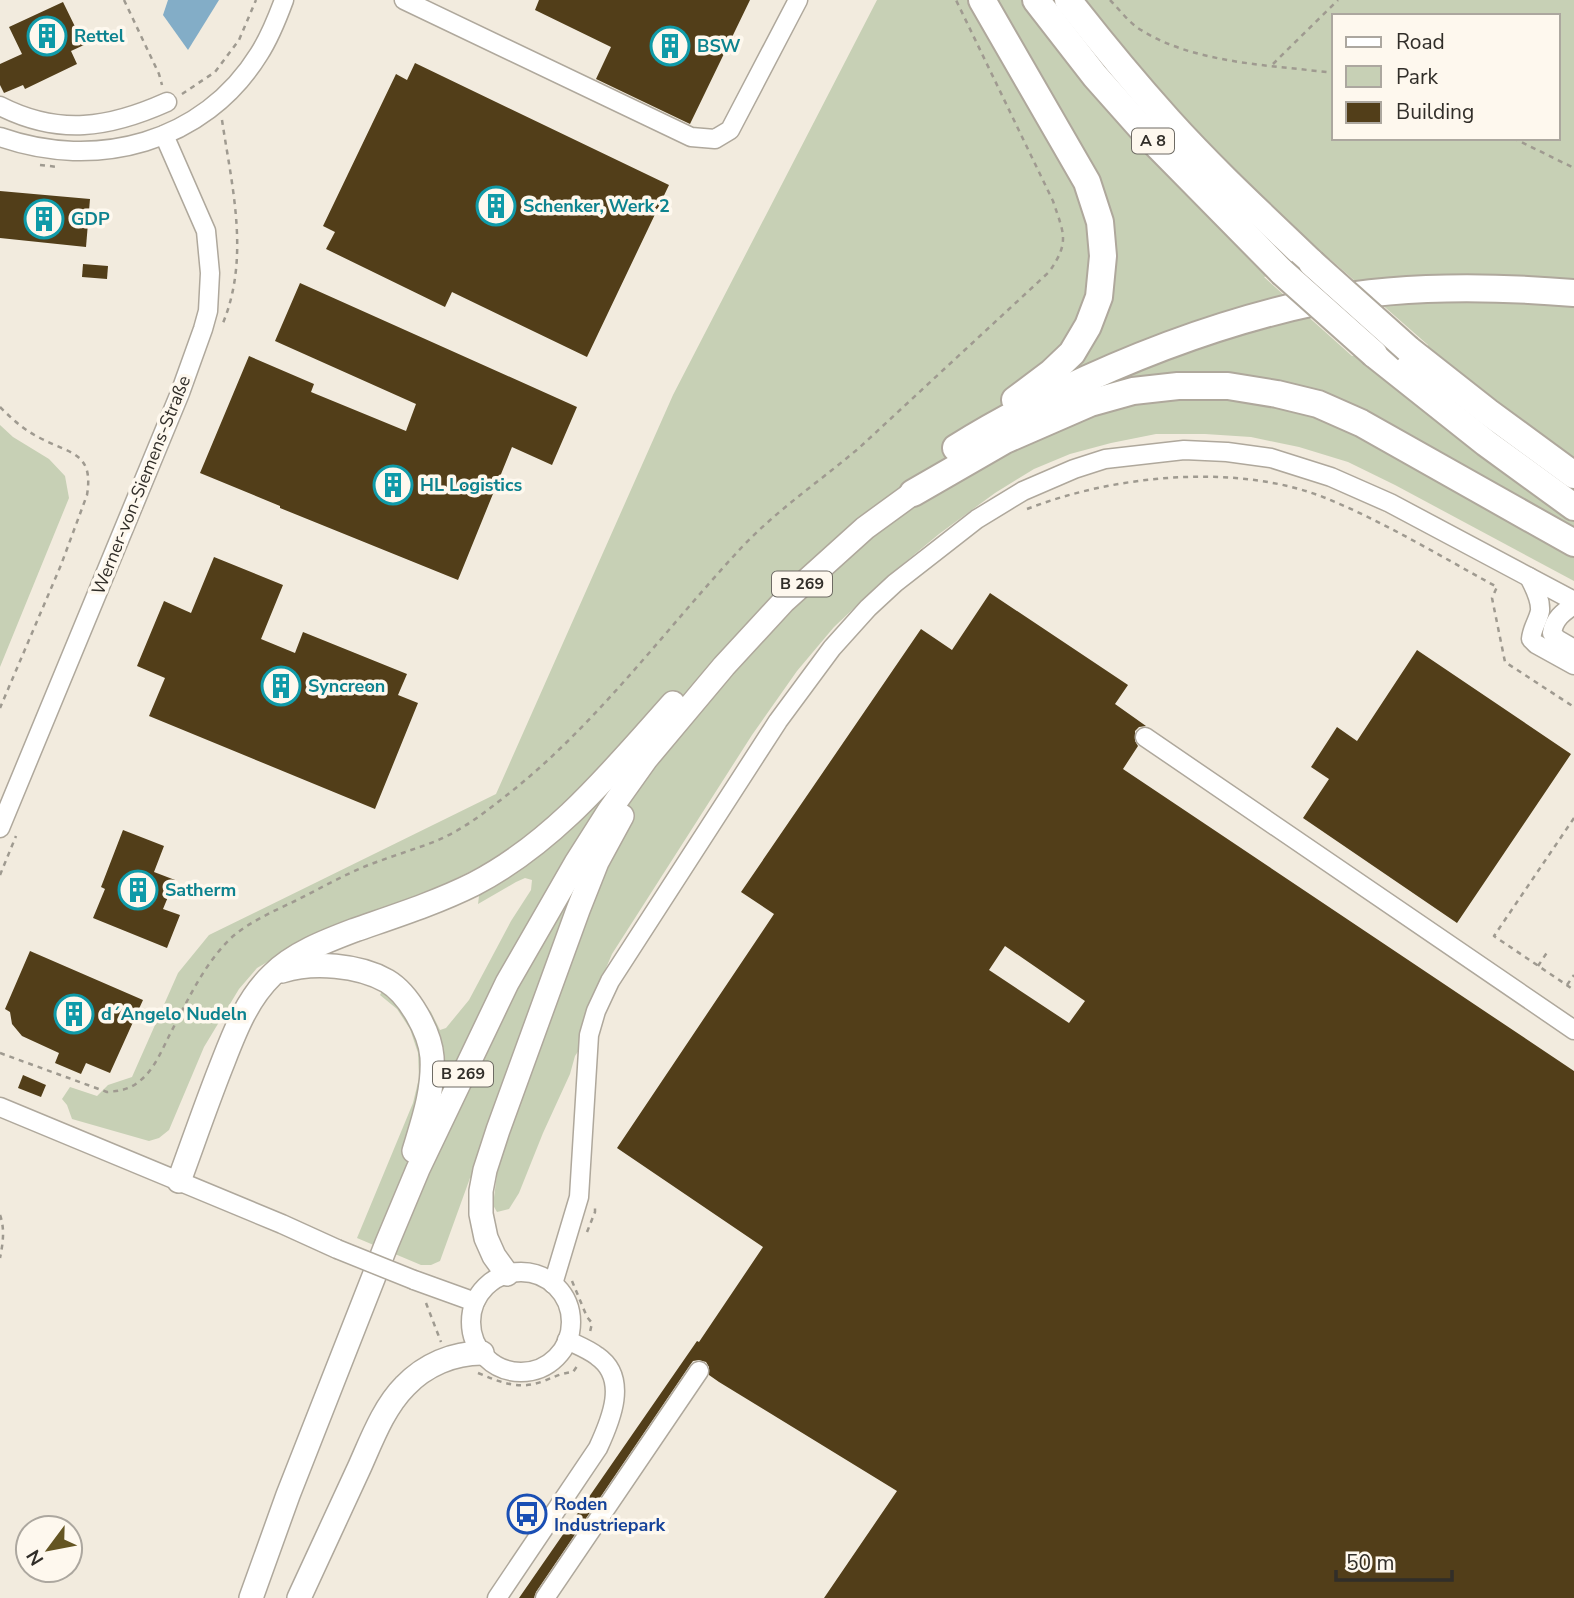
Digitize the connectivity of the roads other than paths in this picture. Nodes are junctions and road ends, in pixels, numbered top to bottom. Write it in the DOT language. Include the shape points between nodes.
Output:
graph roads {
  1 [pos="284,0"];
  2 [pos="404,0"];
  3 [pos="798,0"];
  4 [pos="982,0"];
  5 [pos="1036,0"];
  6 [pos="1068,0"];
  7 [pos="167,102"];
  8 [pos="0,106"];
  9 [pos="76,126"];
  10 [pos="164,135"];
  11 [pos="0,137"];
  12 [pos="77,152"];
  13 [pos="1574,293"];
  14 [pos="1574,305"];
  15 [pos="1574,475"];
  16 [pos="910,487"];
  17 [pos="1574,507"];
  18 [pos="1574,543"];
  19 [pos="1529,577"];
  20 [pos="1574,603"];
  21 [pos="1574,649"];
  22 [pos="1574,665"];
  23 [pos="702,681"];
  24 [pos="1145,737"];
  25 [pos="0,828"];
  26 [pos="273,974"];
  27 [pos="1574,1030"];
  28 [pos="0,1107"];
  29 [pos="409,1166"];
  30 [pos="179,1181"];
  31 [pos="507,1273"];
  32 [pos="553,1284"];
  33 [pos="475,1303"];
  34 [pos="567,1340"];
  35 [pos="478,1362"];
  36 [pos="698,1371"];
  37 [pos="288,1496"];
  38 [pos="251,1598"];
  39 [pos="299,1598"];
  40 [pos="497,1598"];
  41 [pos="545,1598"];
  1 -- 10 [label="street" via="258,55 239,80 217,102"];
  2 -- 3 [label="street" via="691,137 715,139 730,130"];
  4 -- 16 [label="highway" via="1087,182 1100,222 1099,297 1072,353 960,439"];
  5 -- 17 [label="highway, A 8, bridge" via="1151,139 1282,272 1374,354"];
  6 -- 15 [label="highway, A 8, bridge" via="1169,121 1312,264 1408,349"];
  7 -- 9 [label="street" via="138,115"];
  8 -- 9 [label="street" via="46,122"];
  9 -- 12 [label="street"];
  10 -- 12 [label="street" via="136,145"];
  10 -- 25 [label="street, Werner-von-Siemens-Straße" via="206,231 208,310 180,393"];
  11 -- 12 [label="street" via="48,150"];
  13 -- 16 [label="highway" via="1524,289 1387,292 1321,301 1233,323 1127,361 1040,401 996,424"];
  14 -- 16 [label="highway" via="1524,301 1388,304 1323,313 1236,334 1131,371 1033,417"];
  16 -- 18 [label="highway" via="1090,403 1133,391 1228,386 1318,404 1361,423"];
  16 -- 23 [label="main road, B 269 / B 269"];
  19 -- 20 [label="street"];
  19 -- 22 [label="street" via="1540,611 1531,639"];
  19 -- 32 [label="street" via="1331,477 1272,458 1227,453 1184,450 1105,459 1044,481 977,519 895,583 832,648 778,721 610,981 589,1035 579,1198"];
  20 -- 21 [label="street" via="1559,616 1552,633"];
  23 -- 26 [label="main road" via="556,828 527,850 474,884 323,942"];
  23 -- 29 [label="main road" via="623,771 567,856 499,978"];
  23 -- 31 [label="main road" via="597,862 498,1130 485,1170 481,1214 486,1238"];
  23 -- 37 [label="main road, B 269 / B 269" via="609,811 507,983 418,1169"];
  24 -- 27 [label="street"];
  26 -- 29 [label="main road" via="310,966 347,968 387,982 403,995 425,1031 432,1054 426,1111"];
  26 -- 30 [label="main road" via="246,1008"];
  28 -- 30 [label="street"];
  29 -- 37 [label="main road"];
  30 -- 33 [label="street, bridge"];
  31 -- 32 [label="street" via="531,1273"];
  31 -- 33 [label="street" via="482,1289"];
  32 -- 34 [label="street" via="562,1293 570,1316"];
  33 -- 35 [label="street" via="471,1329"];
  34 -- 35 [label="street" via="549,1363 528,1371"];
  34 -- 40 [label="street" via="607,1365 615,1385 614,1405 598,1448"];
  35 -- 39 [label="main road" via="469,1353 447,1358 405,1385 394,1399"];
  36 -- 41 [label="street"];
  37 -- 38 [label="main road, B 269 / B 269"];
}
